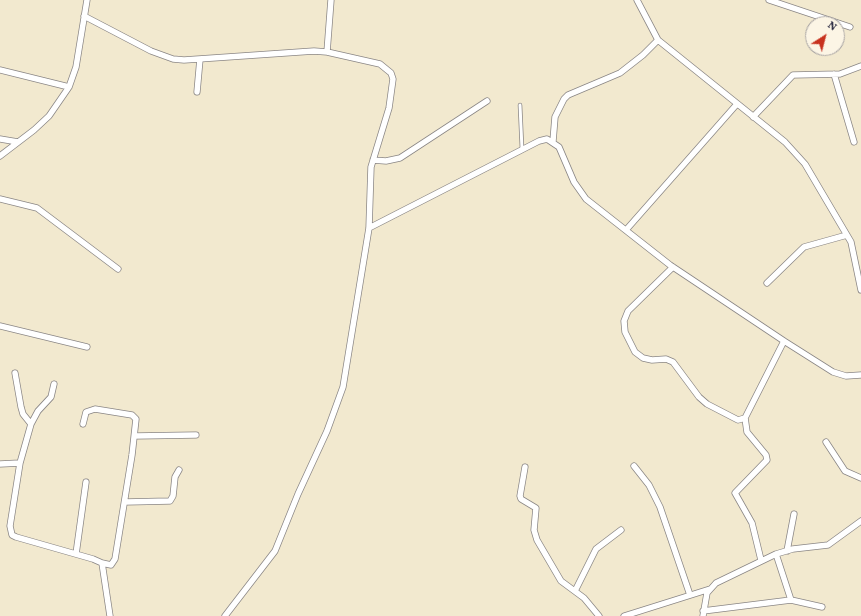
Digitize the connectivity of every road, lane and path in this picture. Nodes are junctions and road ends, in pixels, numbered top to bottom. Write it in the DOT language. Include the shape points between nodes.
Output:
graph roads {
  1 [pos="87,0"];
  2 [pos="331,0"];
  3 [pos="637,0"];
  4 [pos="769,0"];
  5 [pos="84,16"];
  6 [pos="850,27"];
  7 [pos="658,40"];
  8 [pos="327,52"];
  9 [pos="200,59"];
  10 [pos="861,66"];
  11 [pos="0,70"];
  12 [pos="834,74"];
  13 [pos="69,87"];
  14 [pos="197,92"];
  15 [pos="487,101"];
  16 [pos="737,104"];
  17 [pos="520,105"];
  18 [pos="753,117"];
  19 [pos="0,139"];
  20 [pos="18,142"];
  21 [pos="553,142"];
  22 [pos="854,142"];
  23 [pos="522,150"];
  24 [pos="0,156"];
  25 [pos="373,160"];
  26 [pos="0,199"];
  27 [pos="369,228"];
  28 [pos="626,230"];
  29 [pos="847,235"];
  30 [pos="673,267"];
  31 [pos="118,268"];
  32 [pos="766,283"];
  33 [pos="861,290"];
  34 [pos="0,326"];
  35 [pos="784,341"];
  36 [pos="87,347"];
  37 [pos="15,373"];
  38 [pos="861,375"];
  39 [pos="54,384"];
  40 [pos="746,418"];
  41 [pos="31,424"];
  42 [pos="83,424"];
  43 [pos="196,435"];
  44 [pos="135,436"];
  45 [pos="826,442"];
  46 [pos="20,463"];
  47 [pos="0,464"];
  48 [pos="634,466"];
  49 [pos="525,467"];
  50 [pos="179,470"];
  51 [pos="861,478"];
  52 [pos="86,482"];
  53 [pos="125,502"];
  54 [pos="794,514"];
  55 [pos="861,521"];
  56 [pos="621,530"];
  57 [pos="787,551"];
  58 [pos="76,554"];
  59 [pos="776,554"];
  60 [pos="762,560"];
  61 [pos="102,563"];
  62 [pos="710,589"];
  63 [pos="575,591"];
  64 [pos="690,595"];
  65 [pos="791,600"];
  66 [pos="822,607"];
  67 [pos="703,614"];
  68 [pos="110,616"];
  69 [pos="225,616"];
  70 [pos="599,616"];
  71 [pos="624,616"];
  1 -- 5 [label="street"];
  2 -- 8 [label="street"];
  3 -- 7 [label="street"];
  4 -- 6 [label="street"];
  5 -- 9 [label="street" via="162,56 173,59"];
  5 -- 13 [label="street" via="76,67"];
  7 -- 16 [label="street"];
  7 -- 21 [label="street" via="620,73 568,95 556,117"];
  8 -- 9 [label="street"];
  8 -- 25 [label="street" via="380,64 391,73 393,79 389,108"];
  9 -- 14 [label="street"];
  10 -- 12 [label="street"];
  11 -- 13 [label="street"];
  12 -- 18 [label="street" via="793,75"];
  12 -- 22 [label="street"];
  13 -- 20 [label="street" via="49,116"];
  15 -- 25 [label="street" via="400,158"];
  16 -- 18 [label="street"];
  16 -- 28 [label="street"];
  17 -- 23 [label="lane"];
  18 -- 29 [label="street" via="785,142 805,164"];
  19 -- 20 [label="street"];
  20 -- 24 [label="street"];
  21 -- 23 [label="street" via="539,141"];
  21 -- 28 [label="street" via="559,146 579,190 586,199"];
  23 -- 27 [label="street"];
  25 -- 27 [label="street"];
  26 -- 31 [label="street" via="36,208"];
  27 -- 69 [label="street" via="347,365 336,408 275,551"];
  28 -- 30 [label="street"];
  29 -- 32 [label="street" via="804,247"];
  29 -- 33 [label="street" via="855,256"];
  30 -- 35 [label="street"];
  30 -- 40 [label="street" via="626,316 625,332 628,341 635,352 643,358 666,359 672,362 707,404 738,420"];
  34 -- 36 [label="street"];
  35 -- 38 [label="street" via="833,372 846,376"];
  35 -- 40 [label="street"];
  37 -- 41 [label="street" via="23,414"];
  39 -- 41 [label="street" via="51,397 38,411"];
  40 -- 60 [label="street" via="747,432 766,455 767,460 735,493 752,523"];
  41 -- 46 [label="street"];
  42 -- 44 [label="street" via="86,412 94,409 132,415 136,419"];
  43 -- 44 [label="street"];
  44 -- 53 [label="street"];
  45 -- 51 [label="street" via="845,471"];
  46 -- 47 [label="street"];
  46 -- 58 [label="street" via="10,526 12,535"];
  48 -- 64 [label="street" via="660,507"];
  49 -- 63 [label="street" via="520,496 536,508 535,536 556,575"];
  50 -- 53 [label="street" via="170,501"];
  52 -- 58 [label="street"];
  53 -- 61 [label="street" via="114,562"];
  54 -- 57 [label="street"];
  55 -- 57 [label="street" via="828,545"];
  56 -- 63 [label="street" via="596,549"];
  57 -- 59 [label="street"];
  58 -- 61 [label="street"];
  59 -- 60 [label="street"];
  59 -- 65 [label="street"];
  60 -- 62 [label="street" via="716,583"];
  61 -- 68 [label="street"];
  62 -- 64 [label="street"];
  62 -- 67 [label="street"];
  63 -- 70 [label="street"];
  64 -- 71 [label="street"];
  65 -- 66 [label="street"];
  65 -- 67 [label="street"];
}
